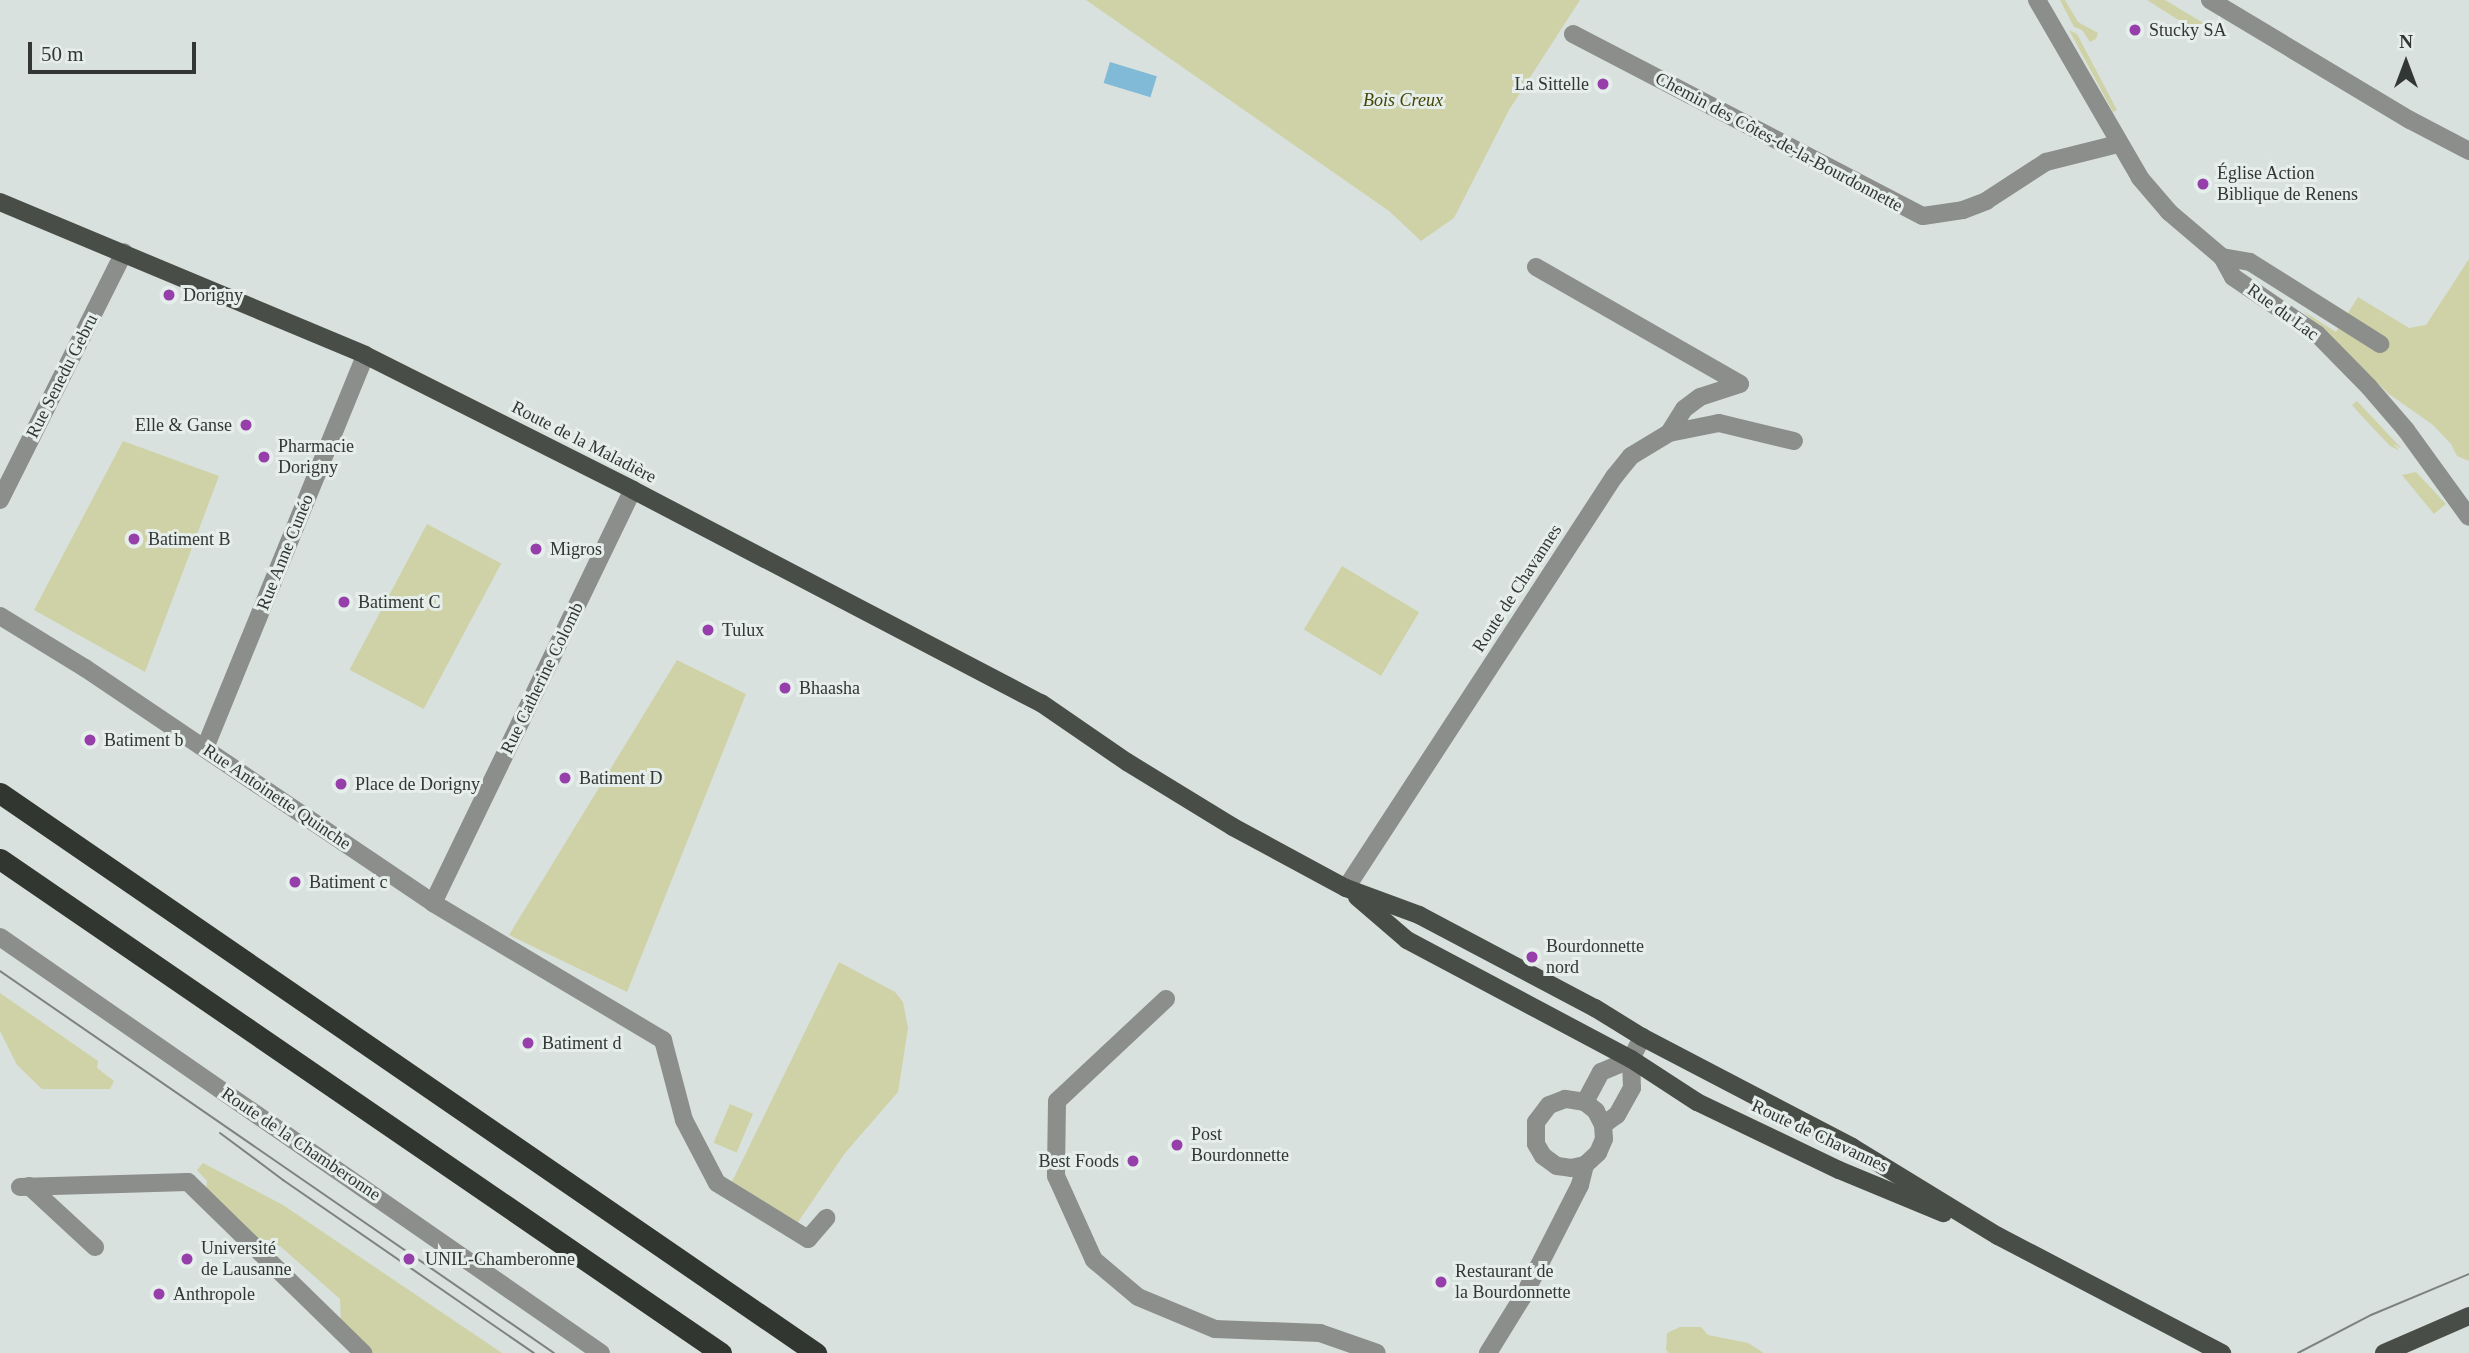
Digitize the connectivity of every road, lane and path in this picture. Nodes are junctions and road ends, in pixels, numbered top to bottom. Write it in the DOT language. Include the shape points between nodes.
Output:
graph roads {
  1 [pos="2037,0"];
  2 [pos="2210,0"];
  3 [pos="1573,34"];
  4 [pos="2118,144"];
  5 [pos="2469,151"];
  6 [pos="0,202"];
  7 [pos="124,252"];
  8 [pos="2222,257"];
  9 [pos="1536,267"];
  10 [pos="2380,344"];
  11 [pos="365,355"];
  12 [pos="1669,433"];
  13 [pos="1794,441"];
  14 [pos="633,490"];
  15 [pos="0,500"];
  16 [pos="2469,517"];
  17 [pos="0,616"];
  18 [pos="205,748"];
  19 [pos="1127,762"];
  20 [pos="0,793"];
  21 [pos="0,859"];
  22 [pos="1346,888"];
  23 [pos="433,903"];
  24 [pos="0,937"];
  25 [pos="1166,999"];
  26 [pos="1642,1037"];
  27 [pos="1631,1059"];
  28 [pos="1585,1102"];
  29 [pos="1603,1125"];
  30 [pos="1585,1165"];
  31 [pos="826,1218"];
  32 [pos="1998,1236"];
  33 [pos="95,1247"];
  34 [pos="737,1298"];
  35 [pos="2469,1316"];
  36 [pos="2182,1333"];
  37 [pos="363,1353"];
  38 [pos="601,1353"];
  39 [pos="722,1353"];
  40 [pos="816,1353"];
  41 [pos="830,1353"];
  42 [pos="1377,1353"];
  43 [pos="1488,1353"];
  44 [pos="2191,1353"];
  45 [pos="2222,1353"];
  46 [pos="2384,1353"];
  1 -- 4 [label="street, Rue du Lac"];
  2 -- 5 [label="street"];
  3 -- 4 [label="street, Chemin des Côtes-de-la-Bourdonnette" via="1923,216 1946,215 1991,198 2046,162"];
  4 -- 8 [label="street, Rue du Lac" via="2169,212"];
  6 -- 7 [label="main road, Route de la Maladière"];
  7 -- 11 [label="main road, Route de la Maladière"];
  7 -- 15 [label="street, Rue Senedu Gebru"];
  8 -- 10 [label="street" via="2250,262"];
  8 -- 16 [label="street, Rue du Lac" via="2233,277 2317,334 2369,387"];
  9 -- 12 [label="street" via="1740,384 1700,397 1684,409"];
  11 -- 14 [label="main road, Route de la Maladière"];
  11 -- 18 [label="street, Rue Anne Cunéo"];
  12 -- 13 [label="street, Route de Chavannes" via="1719,423"];
  12 -- 22 [label="street, Route de Chavannes" via="1631,456 1614,477"];
  14 -- 19 [label="main road, Route de la Maladière" via="1041,703"];
  14 -- 23 [label="street, Rue Catherine Colomb"];
  17 -- 18 [label="street, Rue Antoinette Quinche"];
  18 -- 23 [label="street, Rue Antoinette Quinche"];
  19 -- 22 [label="main road, Route de Chavannes"];
  20 -- 34 [label="highway"];
  21 -- 39 [label="highway"];
  22 -- 26 [label="main road, Route de Chavannes" via="1419,915"];
  22 -- 27 [label="main road, Route de Chavannes" via="1407,940"];
  23 -- 31 [label="street, Rue Antoinette Quinche" via="663,1040 684,1120 717,1183 808,1239"];
  24 -- 38 [label="street, Route de la Chamberonne"];
  25 -- 42 [label="street" via="1056,1101 1056,1176 1094,1260 1138,1297 1215,1329 1320,1333"];
  26 -- 27 [label="street"];
  26 -- 32 [label="main road, Route de Chavannes" via="1852,1147"];
  27 -- 28 [label="street" via="1601,1072"];
  27 -- 29 [label="street" via="1632,1088 1617,1115"];
  27 -- 32 [label="main road, Route de Chavannes" via="1705,1106 1839,1170"];
  28 -- 29 [label="street"];
  28 -- 30 [label="street" via="1565,1099 1549,1105 1536,1122 1536,1144 1543,1156 1557,1166"];
  29 -- 30 [label="street" via="1598,1153"];
  30 -- 43 [label="street" via="1580,1185 1531,1281"];
  32 -- 36 [label="main road, Route de Chavannes"];
  33 -- 37 [label="street" via="25,1186 188,1182"];
  34 -- 40 [label="highway"];
  34 -- 41 [label="highway"];
  35 -- 46 [label="main road"];
  36 -- 44 [label="main road"];
  36 -- 45 [label="main road, Route de Chavannes"];
}
